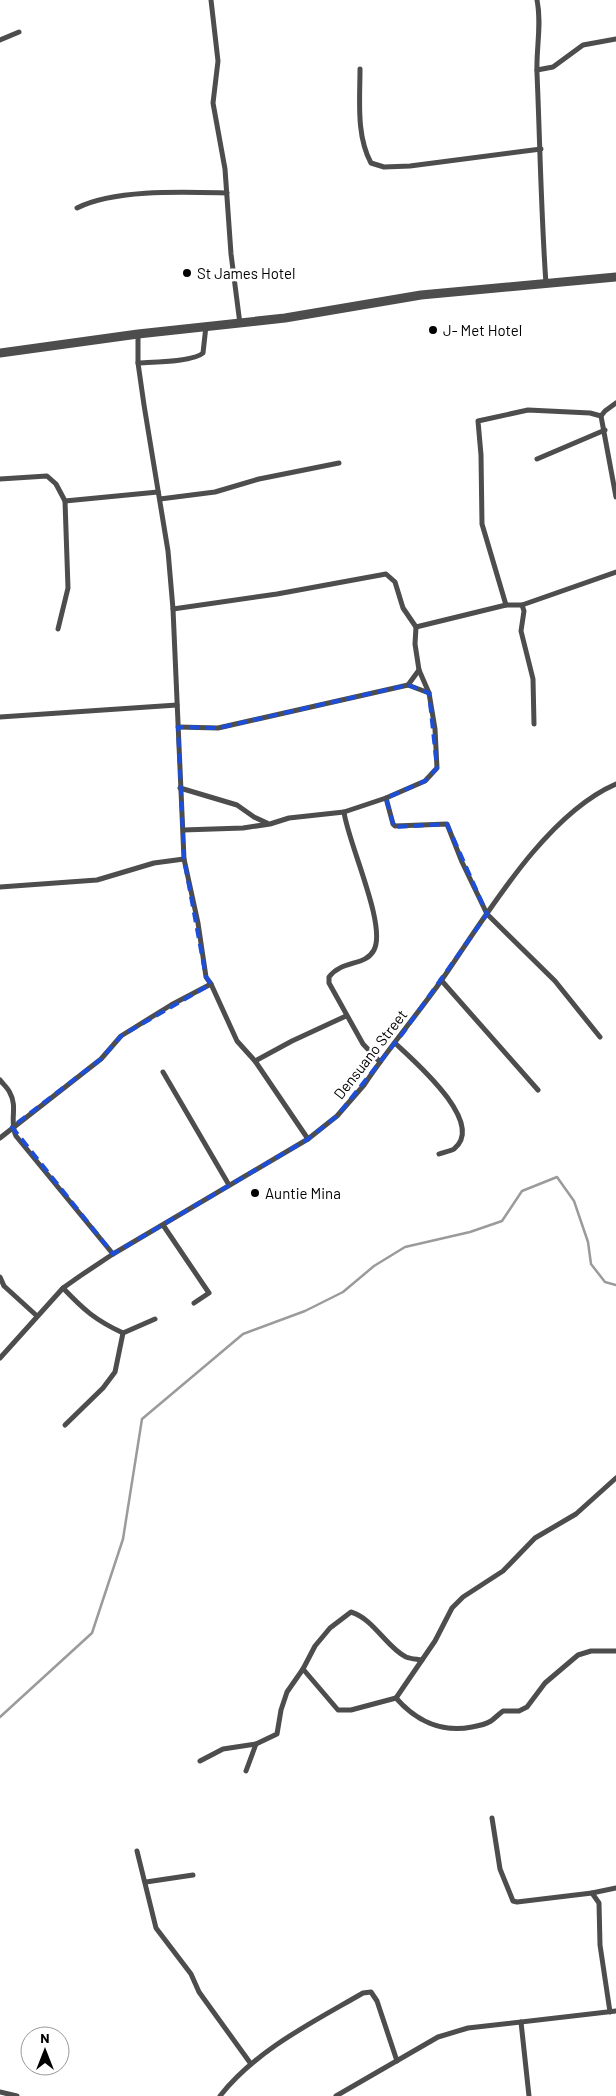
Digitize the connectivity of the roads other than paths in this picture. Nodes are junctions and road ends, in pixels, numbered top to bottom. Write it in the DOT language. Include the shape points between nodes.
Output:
graph roads {
  1 [pos="211,0"];
  2 [pos="537,0"];
  3 [pos="19,32"];
  4 [pos="616,39"];
  5 [pos="0,40"];
  6 [pos="360,69"];
  7 [pos="537,70"];
  8 [pos="541,150"];
  9 [pos="227,193"];
  10 [pos="77,208"];
  11 [pos="616,277"];
  12 [pos="546,284"];
  13 [pos="240,324"];
  14 [pos="206,326"];
  15 [pos="138,334"];
  16 [pos="0,353"];
  17 [pos="138,363"];
  18 [pos="616,403"];
  19 [pos="601,416"];
  20 [pos="605,430"];
  21 [pos="538,459"];
  22 [pos="339,463"];
  23 [pos="0,479"];
  24 [pos="158,492"];
  25 [pos="616,497"];
  26 [pos="160,499"];
  27 [pos="65,501"];
  28 [pos="616,572"];
  29 [pos="506,605"];
  30 [pos="522,606"];
  31 [pos="172,609"];
  32 [pos="416,626"];
  33 [pos="58,629"];
  34 [pos="419,670"];
  35 [pos="408,685"];
  36 [pos="429,693"];
  37 [pos="177,705"];
  38 [pos="0,717"];
  39 [pos="534,724"];
  40 [pos="178,727"];
  41 [pos="616,784"];
  42 [pos="180,788"];
  43 [pos="386,798"];
  44 [pos="344,812"];
  45 [pos="270,824"];
  46 [pos="183,830"];
  47 [pos="184,859"];
  48 [pos="0,887"];
  49 [pos="486,914"];
  50 [pos="441,980"];
  51 [pos="211,984"];
  52 [pos="346,1016"];
  53 [pos="600,1037"];
  54 [pos="395,1043"];
  55 [pos="255,1061"];
  56 [pos="380,1062"];
  57 [pos="163,1072"];
  58 [pos="0,1080"];
  59 [pos="538,1090"];
  60 [pos="12,1127"];
  61 [pos="0,1138"];
  62 [pos="308,1140"];
  63 [pos="439,1154"];
  64 [pos="229,1185"];
  65 [pos="162,1225"];
  66 [pos="113,1254"];
  67 [pos="0,1277"];
  68 [pos="64,1288"];
  69 [pos="194,1303"];
  70 [pos="37,1316"];
  71 [pos="155,1319"];
  72 [pos="124,1333"];
  73 [pos="0,1358"];
  74 [pos="65,1425"];
  75 [pos="616,1478"];
  76 [pos="616,1651"];
  77 [pos="422,1660"];
  78 [pos="303,1669"];
  79 [pos="396,1698"];
  80 [pos="256,1744"];
  81 [pos="200,1762"];
  82 [pos="246,1771"];
  83 [pos="492,1818"];
  84 [pos="137,1851"];
  85 [pos="194,1875"];
  86 [pos="146,1882"];
  87 [pos="616,1888"];
  88 [pos="592,1893"];
  89 [pos="613,2012"];
  90 [pos="521,2022"];
  91 [pos="397,2061"];
  92 [pos="252,2064"];
  93 [pos="0,2092"];
  94 [pos="17,2096"];
  95 [pos="220,2096"];
  96 [pos="336,2096"];
  97 [pos="529,2096"];
  1 -- 9 [label="street" via="218,61 213,103"];
  2 -- 7 [label="street" via="540,28"];
  3 -- 5 [label="street"];
  4 -- 7 [label="street" via="583,45 553,67"];
  6 -- 8 [label="street" via="364,150 371,163 384,167 410,166"];
  7 -- 8 [label="street"];
  8 -- 12 [label="street" via="540,196"];
  9 -- 10 [label="street" via="119,196 93,200"];
  9 -- 13 [label="street"];
  11 -- 12 [label="street"];
  12 -- 13 [label="street" via="421,295"];
  13 -- 14 [label="street"];
  14 -- 15 [label="street"];
  14 -- 17 [label="street" via="203,353 200,355"];
  15 -- 16 [label="street"];
  15 -- 17 [label="street"];
  17 -- 24 [label="street"];
  18 -- 19 [label="street"];
  19 -- 20 [label="street"];
  19 -- 29 [label="street" via="528,410 478,422 482,524"];
  20 -- 21 [label="street"];
  20 -- 25 [label="street"];
  22 -- 26 [label="street" via="259,479 215,492"];
  23 -- 27 [label="street" via="47,476 56,484"];
  24 -- 26 [label="street"];
  24 -- 27 [label="street"];
  26 -- 31 [label="street"];
  27 -- 33 [label="street" via="68,588"];
  28 -- 30 [label="street"];
  29 -- 30 [label="street"];
  29 -- 32 [label="street"];
  30 -- 39 [label="street" via="521,631 533,679"];
  31 -- 32 [label="street" via="386,574 395,582 403,608"];
  31 -- 37 [label="street"];
  32 -- 34 [label="street"];
  34 -- 35 [label="street"];
  34 -- 36 [label="street"];
  35 -- 36 [label="street"];
  35 -- 40 [label="street" via="218,728"];
  36 -- 43 [label="street" via="437,768 425,781"];
  37 -- 38 [label="street"];
  37 -- 40 [label="street"];
  40 -- 42 [label="street"];
  41 -- 49 [label="street, Densuano Street" via="570,813 533,852"];
  42 -- 45 [label="street" via="237,805"];
  42 -- 46 [label="street"];
  43 -- 44 [label="street"];
  43 -- 49 [label="street" via="395,826 447,824"];
  44 -- 45 [label="street" via="289,818"];
  44 -- 52 [label="street" via="365,882 377,939 374,951 364,960 343,965 329,976 329,983"];
  45 -- 46 [label="street"];
  46 -- 47 [label="street"];
  47 -- 48 [label="street" via="154,863 97,880"];
  47 -- 51 [label="street" via="206,977"];
  49 -- 50 [label="street, Densuano Street"];
  49 -- 53 [label="street" via="554,981"];
  50 -- 54 [label="street, Densuano Street"];
  50 -- 59 [label="street"];
  51 -- 55 [label="street" via="237,1041"];
  51 -- 60 [label="street" via="122,1036 101,1059"];
  52 -- 55 [label="street"];
  52 -- 56 [label="street" via="363,1044"];
  54 -- 56 [label="street, Densuano Street"];
  54 -- 63 [label="street" via="432,1080 458,1113 461,1139 454,1149"];
  55 -- 62 [label="street"];
  56 -- 62 [label="street, Densuano Street" via="337,1116"];
  57 -- 64 [label="street"];
  58 -- 60 [label="street" via="11,1093 14,1108"];
  60 -- 61 [label="street"];
  60 -- 66 [label="street" via="50,1179"];
  62 -- 64 [label="street, Densuano Street"];
  64 -- 65 [label="street, Densuano Street"];
  65 -- 66 [label="street, Densuano Street"];
  65 -- 69 [label="street" via="209,1293"];
  66 -- 68 [label="street, Densuano Street"];
  67 -- 70 [label="street" via="4,1286"];
  68 -- 70 [label="street, Densuano Street"];
  68 -- 72 [label="street" via="86,1312"];
  70 -- 73 [label="street, Densuano Street"];
  71 -- 72 [label="street"];
  72 -- 74 [label="street" via="114,1372 103,1388"];
  75 -- 77 [label="street" via="576,1514 535,1538 503,1571 463,1597 452,1608"];
  76 -- 79 [label="street" via="591,1651 578,1655 545,1683 527,1706 519,1711 503,1711 479,1726 464,1729 433,1726 405,1709"];
  77 -- 78 [label="street" via="404,1656 358,1614 351,1612 330,1628 315,1646"];
  77 -- 79 [label="street"];
  78 -- 79 [label="street" via="338,1710 351,1710"];
  78 -- 80 [label="street" via="287,1692 277,1734"];
  80 -- 81 [label="street" via="222,1749"];
  80 -- 82 [label="street"];
  83 -- 88 [label="street" via="500,1869 513,1900"];
  84 -- 86 [label="street"];
  85 -- 86 [label="street"];
  86 -- 92 [label="street" via="156,1928"];
  87 -- 88 [label="street"];
  88 -- 89 [label="street" via="599,1903 600,1945"];
  89 -- 90 [label="street"];
  90 -- 91 [label="street" via="468,2028 438,2037"];
  90 -- 97 [label="street"];
  91 -- 92 [label="street" via="371,1992 299,2030"];
  91 -- 96 [label="street"];
  92 -- 95 [label="street" via="234,2078"];
  93 -- 94 [label="street"];
}
